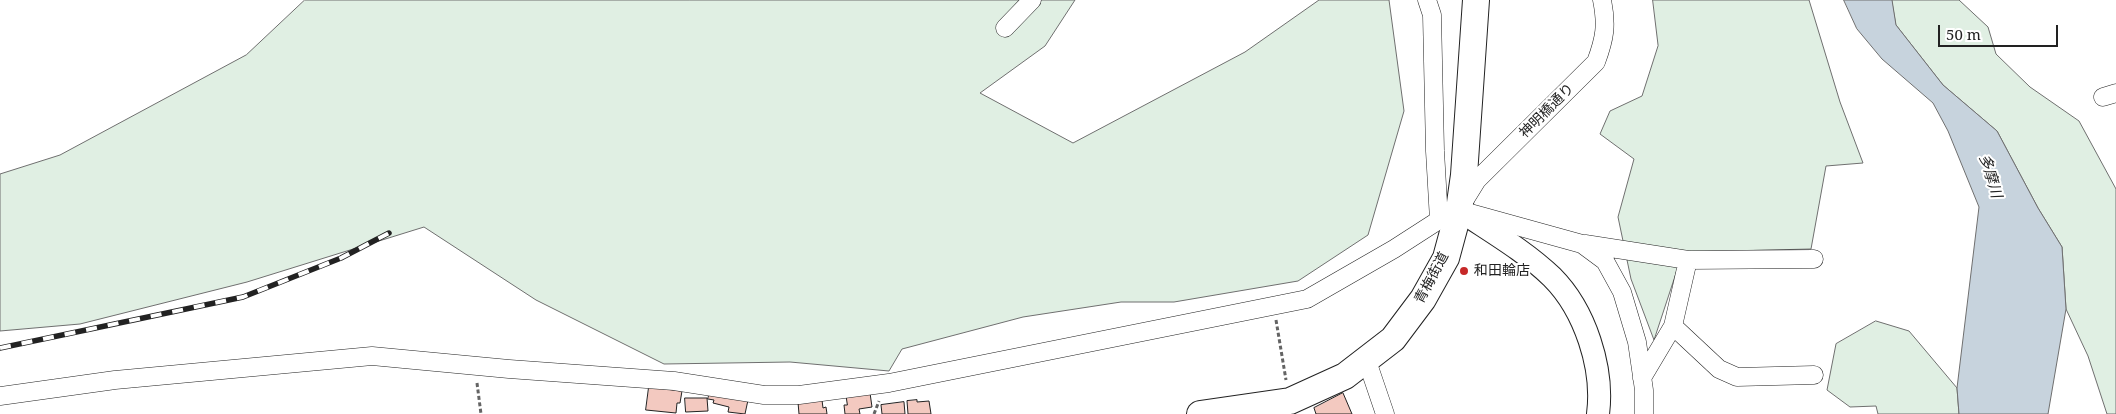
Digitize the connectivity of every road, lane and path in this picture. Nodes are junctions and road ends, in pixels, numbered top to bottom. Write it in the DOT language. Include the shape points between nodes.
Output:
graph roads {
  1 [pos="1032,0"];
  2 [pos="1427,0"];
  3 [pos="1476,0"];
  4 [pos="1602,0"];
  5 [pos="1005,28"];
  6 [pos="1449,215"];
  7 [pos="1582,244"];
  8 [pos="1814,259"];
  9 [pos="1688,260"];
  10 [pos="1274,306"];
  11 [pos="1673,326"];
  12 [pos="1367,361"];
  13 [pos="476,365"];
  14 [pos="1814,375"];
  15 [pos="1642,378"];
  16 [pos="0,396"];
  17 [pos="1291,407"];
  18 [pos="481,414"];
  19 [pos="1200,414"];
  20 [pos="1385,414"];
  21 [pos="1598,414"];
  22 [pos="1644,414"];
  1 -- 5 [label="street"];
  2 -- 6 [label="street" via="1432,15 1435,151"];
  3 -- 6 [label="highway, 青梅街道" via="1464,175"];
  4 -- 6 [label="street, 神明橋通り" via="1606,21 1604,43 1596,62 1477,180"];
  6 -- 7 [label="street"];
  6 -- 10 [label="street" via="1307,299"];
  6 -- 12 [label="highway, 青梅街道" via="1446,258 1423,299 1394,339"];
  6 -- 21 [label="main road" via="1525,254 1553,278 1575,310 1591,344 1599,379"];
  7 -- 9 [label="street"];
  7 -- 15 [label="street" via="1605,261 1622,292 1637,342"];
  8 -- 9 [label="street"];
  9 -- 11 [label="street"];
  10 -- 13 [label="street" via="889,383 799,395 764,395 674,381"];
  10 -- 17 [label="path"];
  11 -- 14 [label="street" via="1719,369 1737,377"];
  11 -- 15 [label="street"];
  12 -- 17 [label="highway, 青梅街道"];
  12 -- 20 [label="street"];
  13 -- 16 [label="street" via="372,356 115,380"];
  13 -- 18 [label="path"];
  15 -- 22 [label="street"];
  17 -- 19 [label="highway, 青梅街道"];
}
